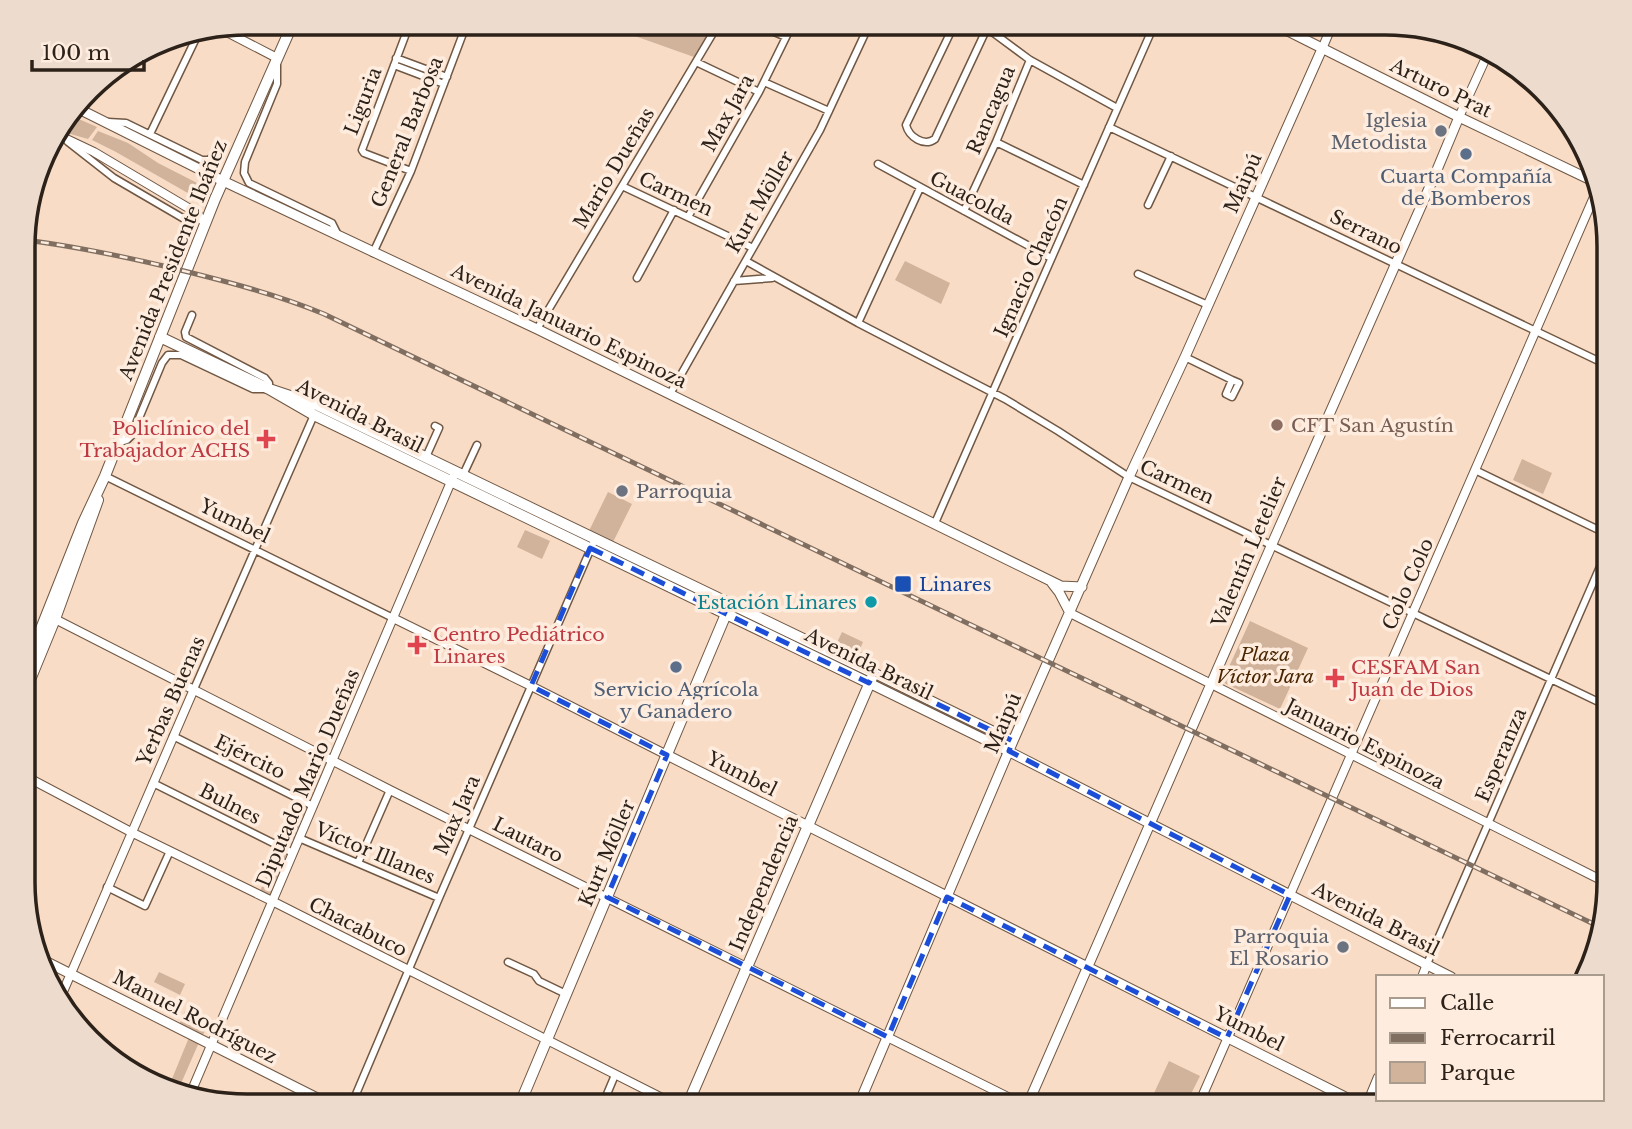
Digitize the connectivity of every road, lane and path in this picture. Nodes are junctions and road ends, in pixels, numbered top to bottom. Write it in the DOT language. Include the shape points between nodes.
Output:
graph roads {
  1 [pos="233,35"];
  2 [pos="288,35"];
  3 [pos="405,35"];
  4 [pos="463,35"];
  5 [pos="712,35"];
  6 [pos="781,35"];
  7 [pos="865,35"];
  8 [pos="949,35"];
  9 [pos="984,35"];
  10 [pos="996,35"];
  11 [pos="1150,35"];
  12 [pos="1295,35"];
  13 [pos="1328,35"];
  14 [pos="786,37"];
  15 [pos="194,41"];
  16 [pos="1322,49"];
  17 [pos="277,58"];
  18 [pos="1030,60"];
  19 [pos="1485,60"];
  20 [pos="395,62"];
  21 [pos="696,62"];
  22 [pos="446,80"];
  23 [pos="764,82"];
  24 [pos="759,92"];
  25 [pos="1117,108"];
  26 [pos="85,111"];
  27 [pos="830,111"];
  28 [pos="1459,117"];
  29 [pos="106,122"];
  30 [pos="1109,127"];
  31 [pos="150,134"];
  32 [pos="65,138"];
  33 [pos="64,140"];
  34 [pos="996,142"];
  35 [pos="215,154"];
  36 [pos="1171,156"];
  37 [pos="878,164"];
  38 [pos="411,171"];
  39 [pos="1585,177"];
  40 [pos="223,181"];
  41 [pos="622,186"];
  42 [pos="1084,186"];
  43 [pos="920,188"];
  44 [pos="1255,197"];
  45 [pos="1592,202"];
  46 [pos="1148,205"];
  47 [pos="674,210"];
  48 [pos="964,211"];
  49 [pos="688,217"];
  50 [pos="186,219"];
  51 [pos="205,224"];
  52 [pos="338,236"];
  53 [pos="753,248"];
  54 [pos="373,253"];
  55 [pos="1051,258"];
  56 [pos="746,261"];
  57 [pos="1395,264"];
  58 [pos="1138,274"];
  59 [pos="637,278"];
  60 [pos="778,279"];
  61 [pos="734,281"];
  62 [pos="1208,305"];
  63 [pos="192,315"];
  64 [pos="858,323"];
  65 [pos="537,329"];
  66 [pos="1535,331"];
  67 [pos="160,337"];
  68 [pos="1185,357"];
  69 [pos="1597,360"];
  70 [pos="1233,380"];
  71 [pos="270,389"];
  72 [pos="992,392"];
  73 [pos="670,394"];
  74 [pos="314,415"];
  75 [pos="435,426"];
  76 [pos="118,443"];
  77 [pos="477,445"];
  78 [pos="426,457"];
  79 [pos="1475,470"];
  80 [pos="105,476"];
  81 [pos="457,476"];
  82 [pos="1129,477"];
  83 [pos="935,523"];
  84 [pos="1597,529"];
  85 [pos="593,544"];
  86 [pos="1271,544"];
  87 [pos="255,550"];
  88 [pos="1597,574"];
  89 [pos="1045,578"];
  90 [pos="1082,587"];
  91 [pos="741,609"];
  92 [pos="1070,613"];
  93 [pos="726,614"];
  94 [pos="1412,614"];
  95 [pos="50,618"];
  96 [pos="393,618"];
  97 [pos="35,648"];
  98 [pos="35,662"];
  99 [pos="872,678"];
  100 [pos="1551,680"];
  101 [pos="1212,684"];
  102 [pos="531,686"];
  103 [pos="194,689"];
  104 [pos="1597,701"];
  105 [pos="173,736"];
  106 [pos="1013,741"];
  107 [pos="1009,751"];
  108 [pos="1351,754"];
  109 [pos="667,755"];
  110 [pos="332,760"];
  111 [pos="35,781"];
  112 [pos="153,783"];
  113 [pos="390,790"];
  114 [pos="313,806"];
  115 [pos="1488,823"];
  116 [pos="1150,824"];
  117 [pos="807,826"];
  118 [pos="469,828"];
  119 [pos="131,832"];
  120 [pos="299,838"];
  121 [pos="170,851"];
  122 [pos="293,853"];
  123 [pos="358,863"];
  124 [pos="1597,878"];
  125 [pos="107,887"];
  126 [pos="1290,895"];
  127 [pos="607,897"];
  128 [pos="947,897"];
  129 [pos="439,898"];
  130 [pos="272,901"];
  131 [pos="508,962"];
  132 [pos="1427,964"];
  133 [pos="52,965"];
  134 [pos="748,967"];
  135 [pos="1087,967"];
  136 [pos="409,971"];
  137 [pos="71,974"];
  138 [pos="1423,975"];
  139 [pos="1447,975"];
  140 [pos="64,989"];
  141 [pos="566,994"];
  142 [pos="888,1037"];
  143 [pos="1227,1038"];
  144 [pos="547,1040"];
  145 [pos="211,1045"];
  146 [pos="615,1075"];
  147 [pos="193,1087"];
  148 [pos="309,1094"];
  149 [pos="356,1094"];
  150 [pos="524,1094"];
  151 [pos="607,1094"];
  152 [pos="653,1094"];
  153 [pos="692,1094"];
  154 [pos="863,1094"];
  155 [pos="1003,1094"];
  156 [pos="1032,1094"];
  157 [pos="1203,1094"];
  158 [pos="1340,1094"];
  1 -- 17 [label="street"];
  2 -- 17 [label="main road, Avenida Presidente Ibáñez"];
  3 -- 20 [label="street, Liguria"];
  4 -- 22 [label="street, General Barbosa"];
  5 -- 21 [label="street, Mario Dueñas"];
  6 -- 14 [label="street"];
  7 -- 27 [label="street, Kurt Möller"];
  8 -- 9 [label="street" via="906,125 911,135 925,143 935,139"];
  10 -- 18 [label="street"];
  11 -- 25 [label="street, Ignacio Chacón"];
  12 -- 16 [label="main road, Arturo Prat"];
  13 -- 16 [label="street, Maipú"];
  14 -- 23 [label="street, Max Jara"];
  15 -- 31 [label="street"];
  16 -- 28 [label="main road, Arturo Prat"];
  16 -- 44 [label="main road, Maipú"];
  17 -- 40 [label="main road, Avenida Presidente Ibáñez"];
  17 -- 52 [label="street, Avenida Presidente Ibáñez" via="277,83 244,173 249,183 332,223"];
  18 -- 25 [label="street"];
  18 -- 34 [label="street, Rancagua"];
  19 -- 28 [label="street, Valentín Letelier"];
  20 -- 22 [label="street"];
  20 -- 38 [label="street, Liguria" via="362,152"];
  21 -- 24 [label="street"];
  21 -- 41 [label="street, Mario Dueñas"];
  22 -- 38 [label="street, General Barbosa"];
  23 -- 24 [label="street, Max Jara"];
  23 -- 27 [label="street"];
  24 -- 49 [label="street, Max Jara"];
  25 -- 30 [label="street, Ignacio Chacón"];
  26 -- 29 [label="main road, Avenida Januario Espinoza"];
  27 -- 53 [label="street, Kurt Möller"];
  28 -- 39 [label="main road, Arturo Prat"];
  28 -- 57 [label="main road, Valentín Letelier"];
  29 -- 31 [label="street" via="126,123"];
  29 -- 40 [label="main road, Avenida Januario Espinoza"];
  30 -- 36 [label="street, Serrano"];
  30 -- 42 [label="street, Ignacio Chacón"];
  31 -- 35 [label="street" via="202,160"];
  32 -- 51 [label="street" via="186,206"];
  33 -- 50 [label="street" via="114,178"];
  34 -- 42 [label="street"];
  34 -- 48 [label="street, Rancagua"];
  36 -- 44 [label="street, Serrano"];
  36 -- 46 [label="street"];
  37 -- 43 [label="street, Guacolda"];
  38 -- 54 [label="street, General Barbosa"];
  40 -- 51 [label="main road, Avenida Presidente Ibáñez"];
  40 -- 52 [label="main road, Avenida Januario Espinoza"];
  41 -- 47 [label="street, Carmen"];
  41 -- 65 [label="street, Mario Dueñas"];
  42 -- 55 [label="street, Ignacio Chacón"];
  43 -- 48 [label="street, Guacolda"];
  43 -- 64 [label="street"];
  44 -- 57 [label="street, Serrano"];
  44 -- 62 [label="main road, Maipú"];
  45 -- 66 [label="street, Colo Colo"];
  47 -- 49 [label="street, Carmen"];
  47 -- 59 [label="street"];
  48 -- 55 [label="street, Guacolda"];
  49 -- 53 [label="street, Carmen"];
  51 -- 67 [label="main road, Avenida Presidente Ibáñez"];
  52 -- 54 [label="main road, Avenida Januario Espinoza"];
  53 -- 56 [label="street, Kurt Möller"];
  54 -- 65 [label="main road, Avenida Januario Espinoza"];
  55 -- 72 [label="street, Ignacio Chacón"];
  56 -- 60 [label="street, Carmen"];
  56 -- 61 [label="street, Kurt Möller"];
  57 -- 66 [label="street, Serrano"];
  57 -- 86 [label="main road, Valentín Letelier"];
  58 -- 62 [label="street"];
  60 -- 61 [label="street"];
  60 -- 64 [label="street, Carmen"];
  61 -- 73 [label="street, Kurt Möller"];
  62 -- 68 [label="main road, Maipú"];
  63 -- 71 [label="street" via="186,337 265,378"];
  64 -- 72 [label="street, Carmen"];
  65 -- 73 [label="main road, Avenida Januario Espinoza"];
  66 -- 69 [label="street, Serrano"];
  66 -- 79 [label="street, Colo Colo"];
  67 -- 71 [label="main road, Avenida Brasil"];
  67 -- 76 [label="main road, Avenida Presidente Ibáñez"];
  68 -- 70 [label="street"];
  68 -- 82 [label="main road, Maipú"];
  71 -- 74 [label="main road, Avenida Brasil"];
  71 -- 76 [label="street" via="253,389 181,355 168,355 132,435"];
  71 -- 78 [label="main road, Avenida Brasil" via="317,405"];
  72 -- 82 [label="street, Carmen"];
  72 -- 83 [label="street, Ignacio Chacón"];
  73 -- 83 [label="main road, Avenida Januario Espinoza"];
  74 -- 81 [label="main road, Avenida Brasil"];
  74 -- 87 [label="street, Yerbas Buenas"];
  75 -- 78 [label="street" via="439,428"];
  76 -- 80 [label="main road, Avenida Presidente Ibáñez"];
  77 -- 81 [label="street"];
  78 -- 81 [label="main road, Avenida Brasil"];
  79 -- 84 [label="street"];
  79 -- 94 [label="street, Colo Colo"];
  80 -- 87 [label="street, Yumbel"];
  80 -- 95 [label="main road, Avenida Presidente Ibáñez" via="89,529"];
  81 -- 85 [label="main road, Avenida Brasil"];
  81 -- 96 [label="street, Diputado Mario Dueñas"];
  82 -- 86 [label="street, Carmen"];
  82 -- 90 [label="main road, Maipú"];
  83 -- 89 [label="main road, Avenida Januario Espinoza"];
  85 -- 91 [label="main road, Avenida Brasil"];
  85 -- 93 [label="main road, Avenida Brasil"];
  85 -- 102 [label="street, Max Jara"];
  86 -- 94 [label="street, Carmen"];
  86 -- 101 [label="main road, Valentín Letelier"];
  87 -- 96 [label="street, Yumbel"];
  87 -- 103 [label="street, Yerbas Buenas"];
  88 -- 100 [label="street, Esperanza"];
  89 -- 90 [label="main road, Avenida Januario Espinoza" via="1065,587"];
  89 -- 92 [label="main road, Avenida Januario Espinoza"];
  90 -- 92 [label="main road, Maipú"];
  91 -- 93 [label="main road"];
  91 -- 99 [label="main road, Avenida Brasil"];
  92 -- 101 [label="street, Januario Espinoza"];
  92 -- 106 [label="main road, Maipú"];
  93 -- 99 [label="main road, Avenida Brasil"];
  93 -- 109 [label="main road, Kurt Möller"];
  94 -- 100 [label="street, Carmen"];
  94 -- 108 [label="street, Colo Colo"];
  95 -- 97 [label="main road, Avenida Presidente Ibáñez"];
  95 -- 98 [label="main road, Avenida Presidente Ibáñez"];
  95 -- 103 [label="street, Lautaro"];
  96 -- 102 [label="street, Yumbel"];
  96 -- 110 [label="street, Diputado Mario Dueñas"];
  99 -- 106 [label="main road, Avenida Brasil"];
  99 -- 107 [label="main road, Avenida Brasil"];
  99 -- 117 [label="main road, Independencia"];
  100 -- 104 [label="street, Carmen"];
  100 -- 115 [label="street, Esperanza"];
  101 -- 108 [label="street, Januario Espinoza"];
  101 -- 116 [label="main road, Valentín Letelier"];
  102 -- 109 [label="street, Yumbel"];
  102 -- 118 [label="street, Max Jara"];
  103 -- 105 [label="street, Yerbas Buenas"];
  103 -- 110 [label="street, Lautaro"];
  105 -- 112 [label="street, Yerbas Buenas"];
  105 -- 114 [label="street, Ejército"];
  106 -- 107 [label="main road, Maipú"];
  107 -- 116 [label="main road, Avenida Brasil"];
  107 -- 128 [label="main road, Maipú"];
  108 -- 115 [label="street, Januario Espinoza"];
  108 -- 126 [label="street, Colo Colo"];
  109 -- 117 [label="main road, Yumbel"];
  109 -- 127 [label="main road, Kurt Möller"];
  110 -- 113 [label="street, Lautaro"];
  110 -- 114 [label="street, Diputado Mario Dueñas"];
  111 -- 119 [label="street, Chacabuco"];
  112 -- 119 [label="street, Yerbas Buenas"];
  112 -- 122 [label="street, Bulnes"];
  113 -- 118 [label="street, Lautaro"];
  113 -- 123 [label="street"];
  114 -- 120 [label="street, Diputado Mario Dueñas"];
  115 -- 124 [label="street, Januario Espinoza"];
  115 -- 132 [label="street, Esperanza"];
  116 -- 126 [label="main road, Avenida Brasil"];
  116 -- 135 [label="main road, Valentín Letelier"];
  117 -- 128 [label="main road, Yumbel"];
  117 -- 134 [label="main road, Independencia"];
  118 -- 127 [label="street, Lautaro"];
  118 -- 129 [label="street, Max Jara"];
  119 -- 121 [label="street, Chacabuco"];
  119 -- 125 [label="street, Yerbas Buenas"];
  120 -- 122 [label="street, Diputado Mario Dueñas"];
  120 -- 123 [label="street, Víctor Illanes"];
  121 -- 125 [label="street" via="145,906"];
  121 -- 130 [label="street, Chacabuco"];
  122 -- 130 [label="street, Diputado Mario Dueñas"];
  123 -- 129 [label="street, Víctor Illanes"];
  125 -- 137 [label="street, Yerbas Buenas"];
  126 -- 132 [label="main road, Avenida Brasil"];
  126 -- 143 [label="street, Colo Colo"];
  127 -- 134 [label="street, Lautaro"];
  127 -- 141 [label="main road, Kurt Möller"];
  128 -- 135 [label="main road, Yumbel"];
  128 -- 142 [label="main road, Maipú"];
  129 -- 136 [label="street, Max Jara"];
  130 -- 136 [label="street, Chacabuco"];
  130 -- 145 [label="street, Diputado Mario Dueñas"];
  131 -- 141 [label="street"];
  132 -- 138 [label="street, Esperanza"];
  132 -- 139 [label="main road, Avenida Brasil"];
  133 -- 137 [label="main road, Manuel Rodríguez"];
  134 -- 142 [label="street, Lautaro"];
  134 -- 153 [label="main road, Independencia"];
  135 -- 143 [label="main road, Yumbel"];
  135 -- 156 [label="main road, Valentín Letelier"];
  136 -- 144 [label="street, Chacabuco"];
  136 -- 149 [label="street, Max Jara"];
  137 -- 140 [label="street, Yerbas Buenas"];
  137 -- 145 [label="main road, Manuel Rodríguez"];
  141 -- 144 [label="main road, Kurt Möller"];
  142 -- 154 [label="main road, Maipú"];
  142 -- 155 [label="street, Lautaro"];
  143 -- 157 [label="street, Colo Colo"];
  143 -- 158 [label="main road, Yumbel"];
  144 -- 146 [label="street, Chacabuco"];
  144 -- 150 [label="main road, Kurt Möller"];
  145 -- 147 [label="street, Diputado Mario Dueñas"];
  145 -- 148 [label="main road, Manuel Rodríguez"];
  146 -- 151 [label="street"];
  146 -- 152 [label="street, Chacabuco"];
}
